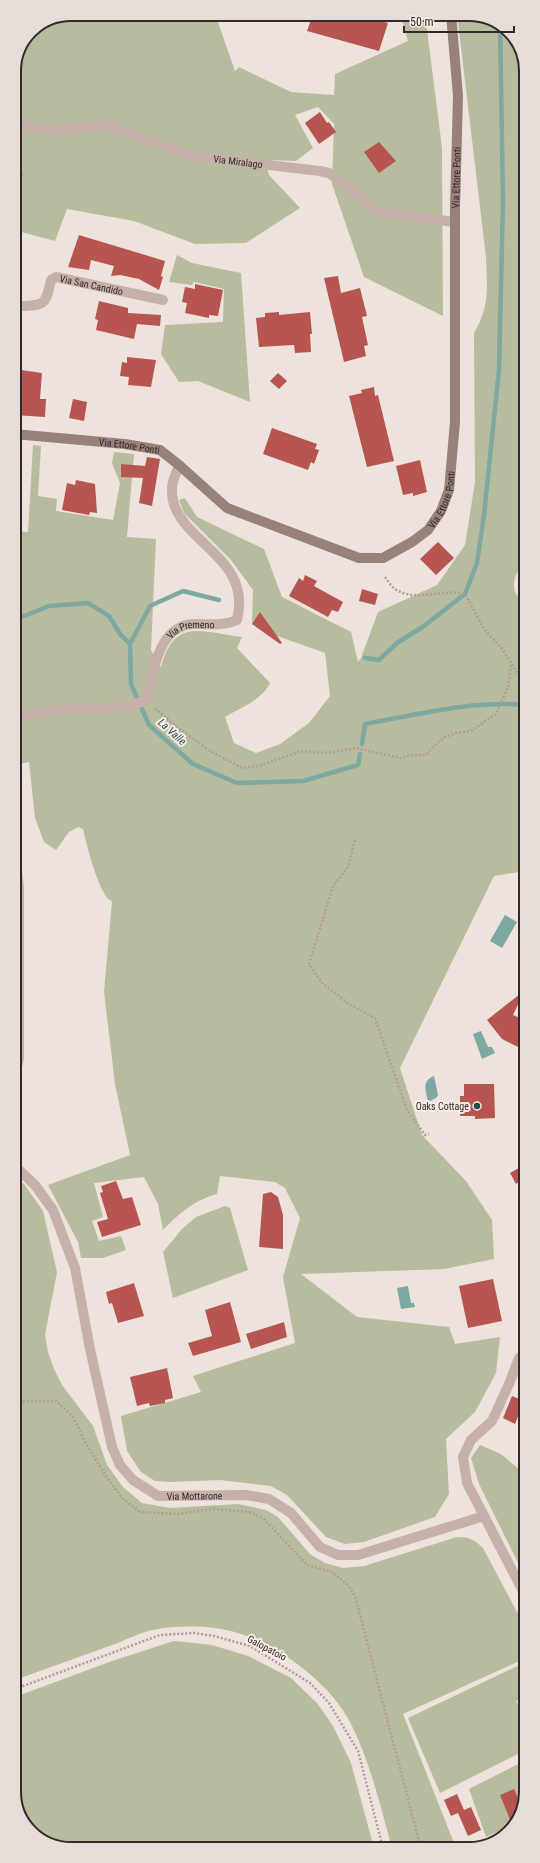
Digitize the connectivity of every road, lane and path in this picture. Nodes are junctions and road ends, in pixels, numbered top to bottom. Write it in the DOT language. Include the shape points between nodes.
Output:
graph roads {
  1 [pos="452,21"];
  2 [pos="21,124"];
  3 [pos="21,175"];
  4 [pos="25,177"];
  5 [pos="455,222"];
  6 [pos="163,300"];
  7 [pos="21,306"];
  8 [pos="21,435"];
  9 [pos="179,465"];
  10 [pos="385,577"];
  11 [pos="511,663"];
  12 [pos="519,676"];
  13 [pos="147,697"];
  14 [pos="21,719"];
  15 [pos="355,840"];
  16 [pos="429,1134"];
  17 [pos="21,1172"];
  18 [pos="519,1358"];
  19 [pos="21,1402"];
  20 [pos="484,1516"];
  21 [pos="519,1584"];
  22 [pos="21,1686"];
  23 [pos="381,1842"];
  24 [pos="419,1842"];
  1 -- 5 [label="street, Via Ettore Ponti" via="458,96"];
  2 -- 5 [label="street, Via Miralago" via="48,131 115,126 185,155 329,173 377,211"];
  3 -- 4 [label="path"];
  5 -- 9 [label="street, Via Ettore Ponti" via="455,422 449,490 442,511 428,530 383,558 359,558 227,508"];
  6 -- 7 [label="street, Via San Candido" via="56,277 51,280 44,302 37,306"];
  8 -- 9 [label="street, Via Ettore Ponti" via="125,444 160,450"];
  9 -- 13 [label="street, Via Premeno" via="172,488 177,514 229,568 236,584 240,606 237,620 228,624 186,624 170,632 159,652"];
  10 -- 11 [label="path" via="396,589 409,594 465,594 475,616"];
  11 -- 12 [label="path"];
  11 -- 13 [label="path" via="508,687 496,714 471,731 446,737 426,755 401,758 356,748 327,753 301,752 259,766 242,768 173,724"];
  13 -- 14 [label="street" via="131,706 36,713"];
  15 -- 16 [label="path" via="348,867 333,886 309,964 322,983 349,1004 375,1018 407,1110 425,1135"];
  17 -- 20 [label="street, Via Mottarone" via="35,1185 53,1210 75,1268 112,1447 120,1465 133,1480 158,1496 246,1495 269,1499 291,1513 320,1547 338,1555 358,1555"];
  18 -- 20 [label="street" via="492,1421 471,1440 463,1457 467,1483"];
  19 -- 24 [label="path" via="56,1401 72,1417 107,1478 123,1499 140,1512 178,1514 212,1509 249,1512 264,1519 307,1565 332,1572 348,1585 355,1596"];
  20 -- 21 [label="street"];
  22 -- 23 [label="path, Galopatoio" via="160,1635 194,1633 250,1646 310,1683 329,1704 358,1751"];
}
